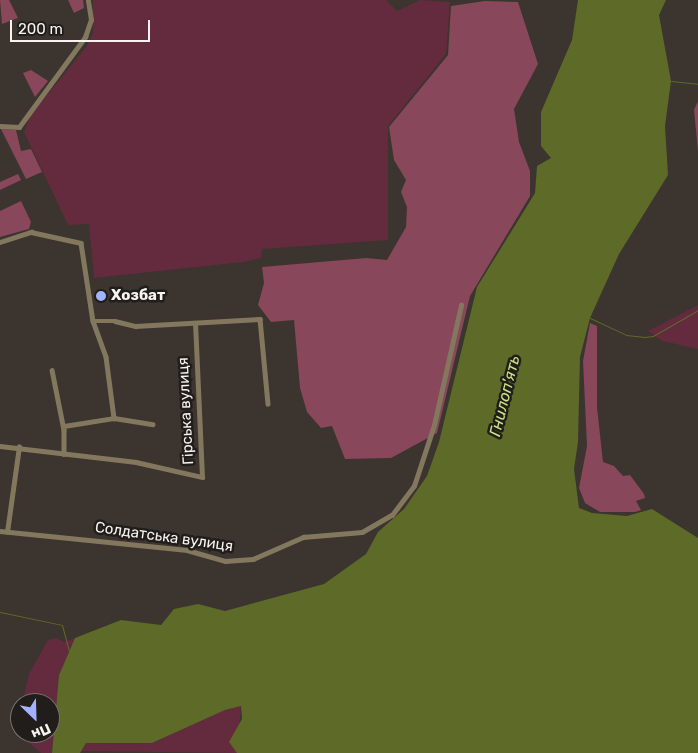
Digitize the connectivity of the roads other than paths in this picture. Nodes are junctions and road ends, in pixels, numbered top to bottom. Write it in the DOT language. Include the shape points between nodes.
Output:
graph roads {
  1 [pos="88,0"];
  2 [pos="0,126"];
  3 [pos="0,242"];
  4 [pos="461,305"];
  5 [pos="93,321"];
  6 [pos="195,323"];
  7 [pos="52,370"];
  8 [pos="268,404"];
  9 [pos="114,418"];
  10 [pos="153,424"];
  11 [pos="64,426"];
  12 [pos="0,446"];
  13 [pos="19,448"];
  14 [pos="64,454"];
  15 [pos="0,531"];
  16 [pos="7,532"];
  1 -- 2 [label="street" via="91,20 85,36 19,127"];
  3 -- 5 [label="street" via="31,232 81,243"];
  4 -- 16 [label="street, Солдатська вулиця" via="434,426 414,486 392,515 362,532 303,537 253,559 225,561 187,550"];
  5 -- 6 [label="street" via="115,321 135,326"];
  5 -- 9 [label="street" via="106,357"];
  6 -- 8 [label="street" via="260,319"];
  6 -- 14 [label="street, Гірська вулиця" via="202,477 136,462"];
  7 -- 11 [label="street"];
  9 -- 10 [label="street"];
  9 -- 11 [label="street"];
  11 -- 14 [label="street"];
  12 -- 13 [label="street, Гірська вулиця"];
  13 -- 14 [label="street, Гірська вулиця"];
  13 -- 16 [label="street"];
  15 -- 16 [label="street, Солдатська вулиця"];
}
